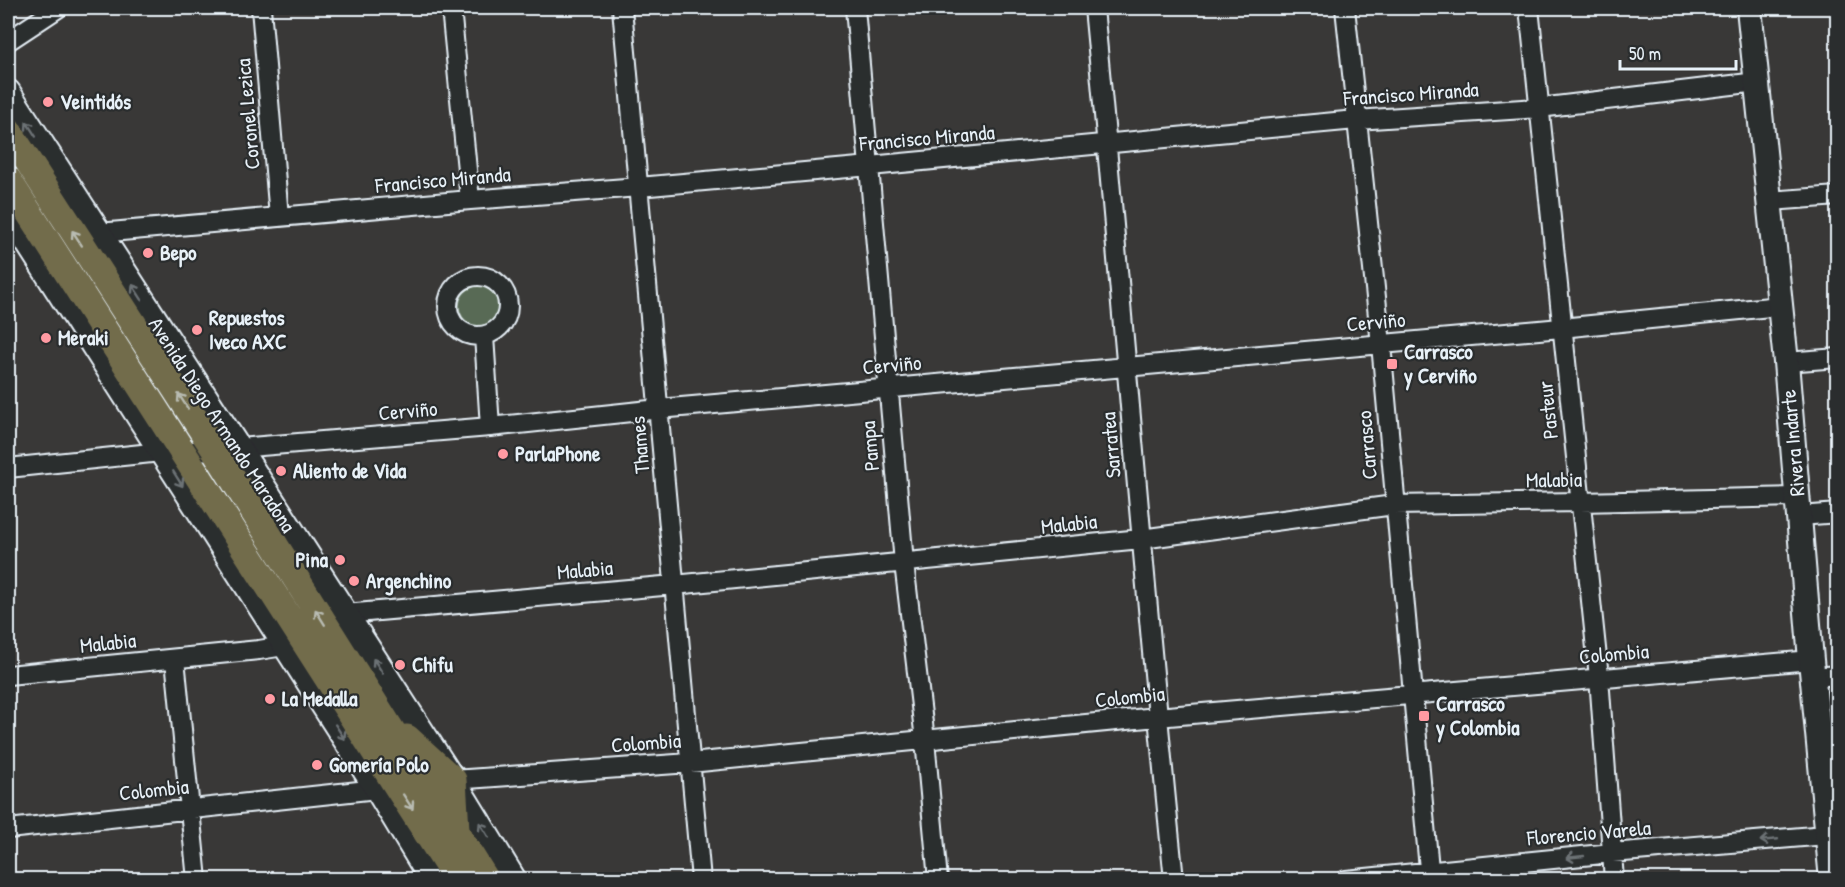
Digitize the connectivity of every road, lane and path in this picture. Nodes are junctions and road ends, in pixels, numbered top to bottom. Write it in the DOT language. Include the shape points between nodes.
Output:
graph roads {
  1 [pos="58,8"];
  2 [pos="261,8"];
  3 [pos="451,8"];
  4 [pos="622,8"];
  5 [pos="855,8"];
  6 [pos="1094,8"];
  7 [pos="1345,8"];
  8 [pos="1529,8"];
  9 [pos="1749,8"];
  10 [pos="8,41"];
  11 [pos="1757,82"];
  12 [pos="8,92"];
  13 [pos="1539,108"];
  14 [pos="1356,120"];
  15 [pos="8,130"];
  16 [pos="1107,144"];
  17 [pos="870,166"];
  18 [pos="8,180"];
  19 [pos="639,187"];
  20 [pos="1838,196"];
  21 [pos="470,200"];
  22 [pos="1770,201"];
  23 [pos="8,212"];
  24 [pos="279,216"];
  25 [pos="99,233"];
  26 [pos="57,288"];
  27 [pos="1780,306"];
  28 [pos="1561,328"];
  29 [pos="484,336"];
  30 [pos="1381,344"];
  31 [pos="1838,358"];
  32 [pos="1786,362"];
  33 [pos="1127,367"];
  34 [pos="888,388"];
  35 [pos="659,409"];
  36 [pos="490,427"];
  37 [pos="226,449"];
  38 [pos="172,452"];
  39 [pos="8,468"];
  40 [pos="1580,502"];
  41 [pos="1394,505"];
  42 [pos="1799,506"];
  43 [pos="220,511"];
  44 [pos="1838,513"];
  45 [pos="1141,539"];
  46 [pos="904,563"];
  47 [pos="236,570"];
  48 [pos="674,585"];
  49 [pos="345,614"];
  50 [pos="291,638"];
  51 [pos="175,659"];
  52 [pos="1812,669"];
  53 [pos="8,675"];
  54 [pos="1838,675"];
  55 [pos="1599,677"];
  56 [pos="1412,694"];
  57 [pos="382,715"];
  58 [pos="1157,717"];
  59 [pos="925,740"];
  60 [pos="690,763"];
  61 [pos="453,780"];
  62 [pos="376,789"];
  63 [pos="190,808"];
  64 [pos="8,829"];
  65 [pos="457,834"];
  66 [pos="1833,835"];
  67 [pos="1612,853"];
  68 [pos="1429,875"];
  69 [pos="197,879"];
  70 [pos="432,879"];
  71 [pos="458,879"];
  72 [pos="486,879"];
  73 [pos="514,879"];
  74 [pos="701,879"];
  75 [pos="938,879"];
  76 [pos="1174,879"];
  77 [pos="1346,879"];
  78 [pos="1614,879"];
  79 [pos="1832,879"];
  1 -- 10 [label="street"];
  2 -- 24 [label="street, Coronel Lezica"];
  3 -- 21 [label="street"];
  4 -- 19 [label="street, Thames"];
  5 -- 17 [label="street, Pampa"];
  6 -- 16 [label="street, Sarratea"];
  7 -- 14 [label="street, Carrasco"];
  8 -- 13 [label="street, Pasteur"];
  9 -- 11 [label="street, Rivera Indarte"];
  11 -- 13 [label="street, Francisco Miranda"];
  11 -- 22 [label="street, Rivera Indarte"];
  25 -- 12 [label="street, Avenida Diego Armando Maradona, one-way"];
  13 -- 14 [label="street, Francisco Miranda"];
  13 -- 28 [label="street, Pasteur"];
  14 -- 16 [label="street, Francisco Miranda"];
  14 -- 30 [label="street, Carrasco"];
  37 -- 15 [label="main road, Avenida Diego Armando Maradona, one-way"];
  16 -- 17 [label="street, Francisco Miranda"];
  16 -- 33 [label="street, Sarratea"];
  17 -- 19 [label="street, Francisco Miranda"];
  17 -- 34 [label="street, Pampa"];
  18 -- 38 [label="main road"];
  19 -- 21 [label="street, Francisco Miranda"];
  19 -- 35 [label="street, Thames"];
  20 -- 22 [label="street"];
  21 -- 24 [label="street, Francisco Miranda"];
  22 -- 27 [label="street, Rivera Indarte"];
  23 -- 26 [label="street"];
  24 -- 25 [label="street, Francisco Miranda"];
  37 -- 25 [label="street, Avenida Diego Armando Maradona, one-way"];
  26 -- 38 [label="main road"];
  27 -- 28 [label="street, Cerviño"];
  27 -- 32 [label="street, Rivera Indarte"];
  28 -- 30 [label="street, Cerviño"];
  28 -- 40 [label="street, Pasteur"];
  29 -- 36 [label="street"];
  30 -- 33 [label="street, Cerviño"];
  30 -- 41 [label="street, Carrasco"];
  31 -- 32 [label="street"];
  32 -- 42 [label="street, Rivera Indarte"];
  33 -- 34 [label="street, Cerviño"];
  33 -- 45 [label="street, Sarratea"];
  34 -- 35 [label="street, Cerviño"];
  34 -- 46 [label="street, Pampa"];
  35 -- 36 [label="street, Cerviño"];
  35 -- 48 [label="street, Thames"];
  36 -- 37 [label="street, Cerviño"];
  37 -- 38 [label="street, Cerviño"];
  37 -- 49 [label="street, Avenida Diego Armando Maradona"];
  57 -- 37 [label="main road, Avenida Diego Armando Maradona, one-way"];
  38 -- 39 [label="street, Cerviño"];
  38 -- 43 [label="main road"];
  38 -- 47 [label="street, one-way"];
  40 -- 41 [label="street, Malabia"];
  40 -- 42 [label="street, Malabia"];
  40 -- 55 [label="street, Pasteur"];
  41 -- 45 [label="street, Malabia"];
  41 -- 56 [label="street, Carrasco"];
  42 -- 44 [label="street, Malabia"];
  42 -- 52 [label="street, Rivera Indarte"];
  43 -- 47 [label="main road"];
  43 -- 50 [label="main road"];
  45 -- 46 [label="street, Malabia"];
  45 -- 58 [label="street, Sarratea"];
  46 -- 48 [label="street, Malabia"];
  46 -- 59 [label="street, Pampa"];
  47 -- 50 [label="main road"];
  48 -- 49 [label="street, Malabia"];
  48 -- 60 [label="street, Thames"];
  61 -- 49 [label="street, Avenida Diego Armando Maradona, one-way"];
  50 -- 51 [label="street, Malabia" via="259,650"];
  50 -- 62 [label="street, one-way"];
  50 -- 71 [label="main road, one-way"];
  51 -- 53 [label="street, Malabia"];
  51 -- 63 [label="street"];
  52 -- 54 [label="street, Colombia"];
  52 -- 55 [label="street, Colombia"];
  52 -- 66 [label="street, Rivera Indarte"];
  55 -- 56 [label="street, Colombia"];
  55 -- 67 [label="street, Pasteur"];
  56 -- 58 [label="street, Colombia"];
  56 -- 68 [label="street, Carrasco"];
  57 -- 61 [label="main road"];
  57 -- 65 [label="main road, Avenida Diego Armando Maradona"];
  58 -- 59 [label="street, Colombia"];
  58 -- 76 [label="street, Sarratea"];
  59 -- 60 [label="street, Colombia"];
  59 -- 75 [label="street, Pampa"];
  60 -- 61 [label="street, Colombia"];
  60 -- 74 [label="street, Thames"];
  61 -- 65 [label="main road"];
  73 -- 61 [label="street, Avenida Diego Armando Maradona, one-way"];
  62 -- 63 [label="street, Colombia"];
  62 -- 70 [label="street"];
  63 -- 64 [label="street, Colombia"];
  63 -- 69 [label="street"];
  65 -- 72 [label="main road, Avenida Diego Armando Maradona"];
  66 -- 67 [label="street, Florencio Varela, one-way"];
  66 -- 79 [label="street, Rivera Indarte"];
  67 -- 68 [label="street, Florencio Varela, one-way"];
  67 -- 78 [label="street, Pasteur"];
  68 -- 77 [label="street, Florencio Varela"];
}
